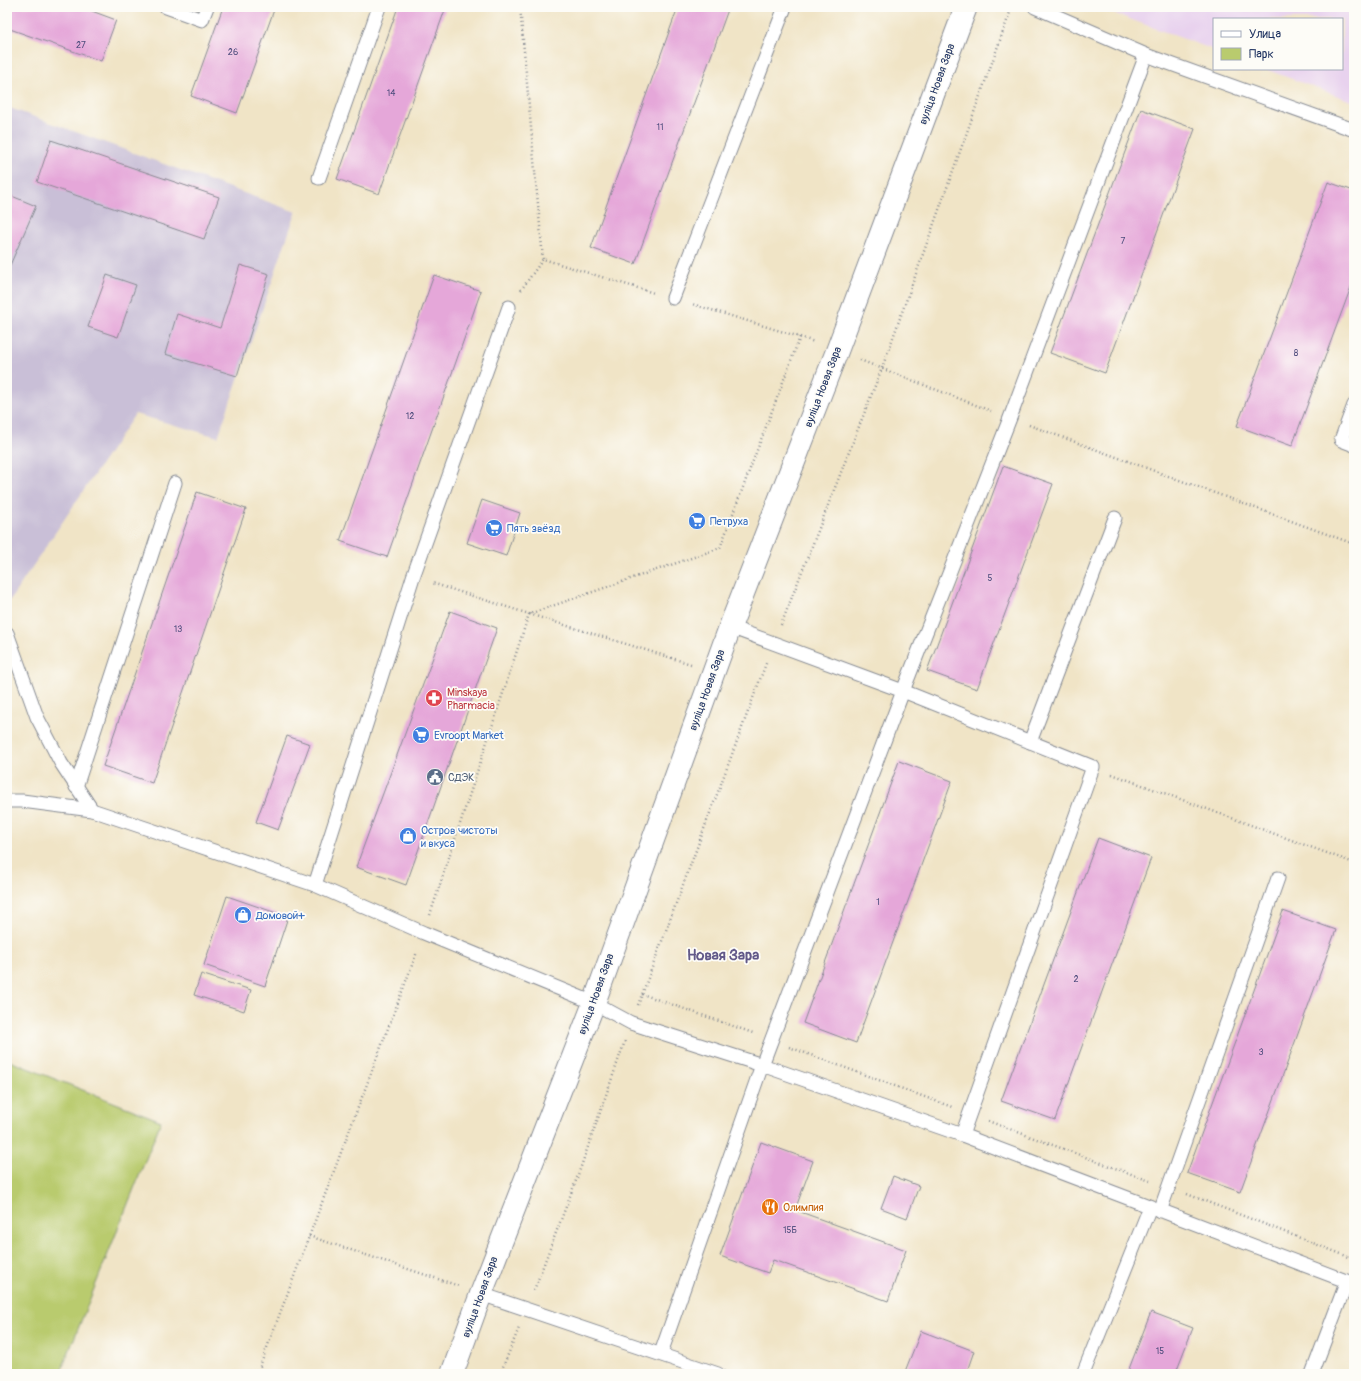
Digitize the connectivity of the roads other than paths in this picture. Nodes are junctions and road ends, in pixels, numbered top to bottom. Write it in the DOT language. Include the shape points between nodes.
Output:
graph roads {
  1 [pos="166,7"];
  2 [pos="207,7"];
  3 [pos="378,7"];
  4 [pos="785,7"];
  5 [pos="966,7"];
  6 [pos="1034,7"];
  7 [pos="1146,54"];
  8 [pos="1354,130"];
  9 [pos="319,178"];
  10 [pos="674,298"];
  11 [pos="509,307"];
  12 [pos="1354,405"];
  13 [pos="1354,445"];
  14 [pos="175,483"];
  15 [pos="1114,518"];
  16 [pos="730,628"];
  17 [pos="7,633"];
  18 [pos="903,691"];
  19 [pos="1030,742"];
  20 [pos="76,787"];
  21 [pos="7,801"];
  22 [pos="92,810"];
  23 [pos="1278,878"];
  24 [pos="316,884"];
  25 [pos="594,1003"];
  26 [pos="762,1065"];
  27 [pos="962,1135"];
  28 [pos="1155,1209"];
  29 [pos="1350,1282"];
  30 [pos="481,1294"];
  31 [pos="661,1353"];
  32 [pos="452,1374"];
  33 [pos="718,1374"];
  34 [pos="1083,1374"];
  35 [pos="1312,1374"];
  1 -- 2 [label="lane" via="202,20"];
  3 -- 9 [label="lane"];
  4 -- 10 [label="lane"];
  5 -- 16 [label="street, вуліца Новая Зара"];
  6 -- 7 [label="lane"];
  7 -- 8 [label="lane"];
  7 -- 18 [label="lane" via="1010,418"];
  11 -- 24 [label="lane" via="414,577"];
  12 -- 13 [label="lane" via="1341,440"];
  14 -- 20 [label="lane"];
  15 -- 19 [label="lane"];
  16 -- 18 [label="lane"];
  16 -- 25 [label="street, вуліца Новая Зара"];
  17 -- 20 [label="lane" via="37,717 60,763"];
  18 -- 19 [label="lane"];
  18 -- 26 [label="lane"];
  19 -- 27 [label="lane" via="1093,767"];
  20 -- 22 [label="lane"];
  21 -- 22 [label="lane"];
  22 -- 24 [label="lane"];
  23 -- 28 [label="lane" via="1168,1187"];
  24 -- 25 [label="lane" via="424,933"];
  25 -- 26 [label="lane" via="631,1023"];
  25 -- 30 [label="street, вуліца Новая Зара"];
  26 -- 27 [label="lane"];
  26 -- 31 [label="lane"];
  27 -- 28 [label="lane"];
  28 -- 29 [label="lane"];
  28 -- 34 [label="lane"];
  29 -- 35 [label="lane"];
  30 -- 31 [label="lane"];
  30 -- 32 [label="street, вуліца Новая Зара"];
  31 -- 33 [label="lane"];
}
